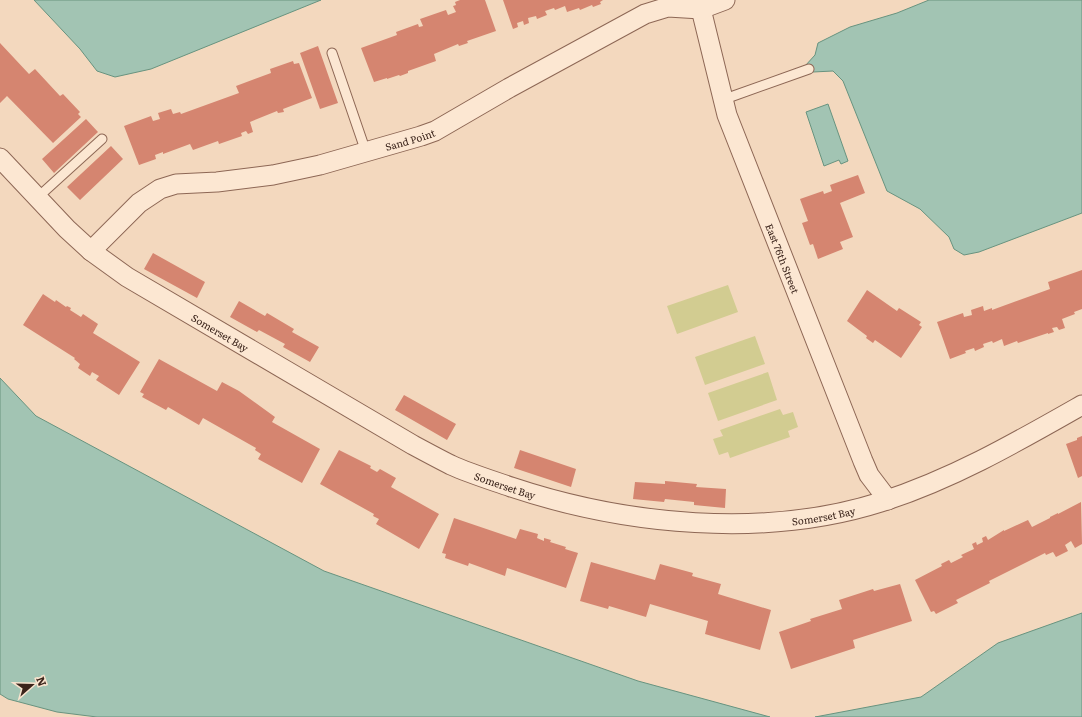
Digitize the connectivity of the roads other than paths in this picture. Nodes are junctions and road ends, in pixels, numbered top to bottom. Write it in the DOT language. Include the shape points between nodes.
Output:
graph roads {
  1 [pos="726,0"];
  2 [pos="701,9"];
  3 [pos="332,53"];
  4 [pos="809,69"];
  5 [pos="722,100"];
  6 [pos="102,139"];
  7 [pos="366,152"];
  8 [pos="0,158"];
  9 [pos="38,198"];
  10 [pos="92,251"];
  11 [pos="1082,405"];
  12 [pos="888,500"];
  1 -- 2 [label="street, Sand Point"];
  2 -- 5 [label="street, East 76th Street"];
  2 -- 7 [label="street, Sand Point" via="668,7 645,14 434,131"];
  3 -- 7 [label="lane"];
  4 -- 5 [label="lane"];
  5 -- 12 [label="street, East 76th Street" via="863,461 869,475"];
  6 -- 9 [label="lane"];
  7 -- 10 [label="street, Sand Point" via="273,175 176,184 160,189 139,203"];
  8 -- 9 [label="street, Somerset Bay"];
  9 -- 10 [label="street, Somerset Bay"];
  10 -- 12 [label="street, Somerset Bay" via="127,277 398,437 451,464 532,494 564,504 614,513 712,523 766,523 801,519"];
  11 -- 12 [label="street, Somerset Bay" via="972,466"];
}
